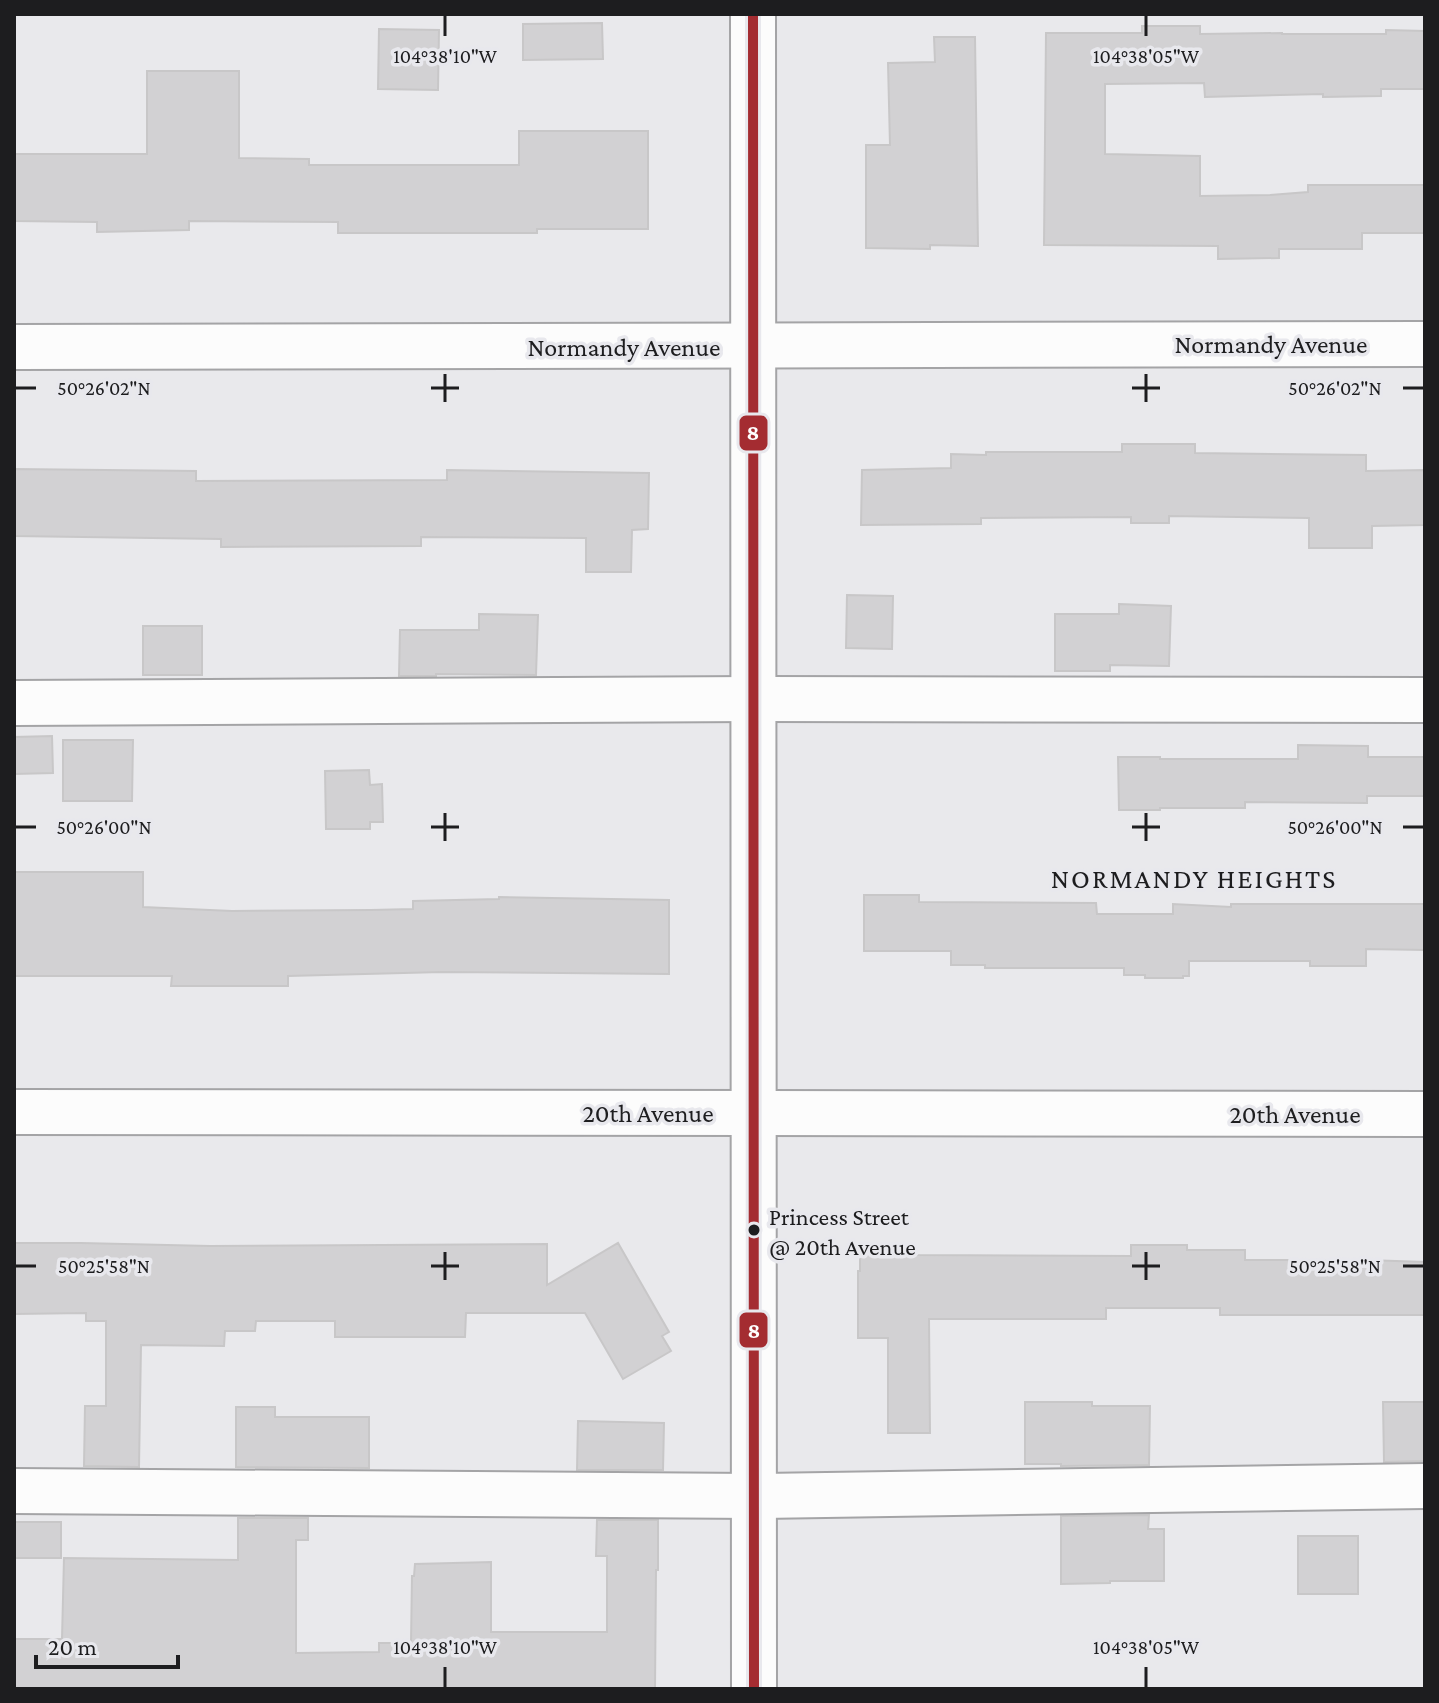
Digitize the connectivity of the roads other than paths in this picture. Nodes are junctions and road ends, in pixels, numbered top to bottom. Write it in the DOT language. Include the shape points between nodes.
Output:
graph roads {
  1 [pos="753,14"];
  2 [pos="1425,344"];
  3 [pos="754,346"];
  4 [pos="14,347"];
  5 [pos="754,699"];
  6 [pos="1425,700"];
  7 [pos="14,703"];
  8 [pos="14,1112"];
  9 [pos="754,1113"];
  10 [pos="1425,1114"];
  11 [pos="1425,1486"];
  12 [pos="14,1491"];
  13 [pos="755,1496"];
  14 [pos="754,1689"];
  1 -- 3 [label="street"];
  2 -- 3 [label="street, Normandy Avenue"];
  3 -- 4 [label="street, Normandy Avenue"];
  3 -- 5 [label="street"];
  5 -- 6 [label="street"];
  5 -- 7 [label="street"];
  5 -- 9 [label="street"];
  8 -- 9 [label="street, 20th Avenue"];
  9 -- 10 [label="street, 20th Avenue"];
  9 -- 13 [label="street"];
  11 -- 13 [label="street"];
  12 -- 13 [label="street"];
  13 -- 14 [label="street"];
}
